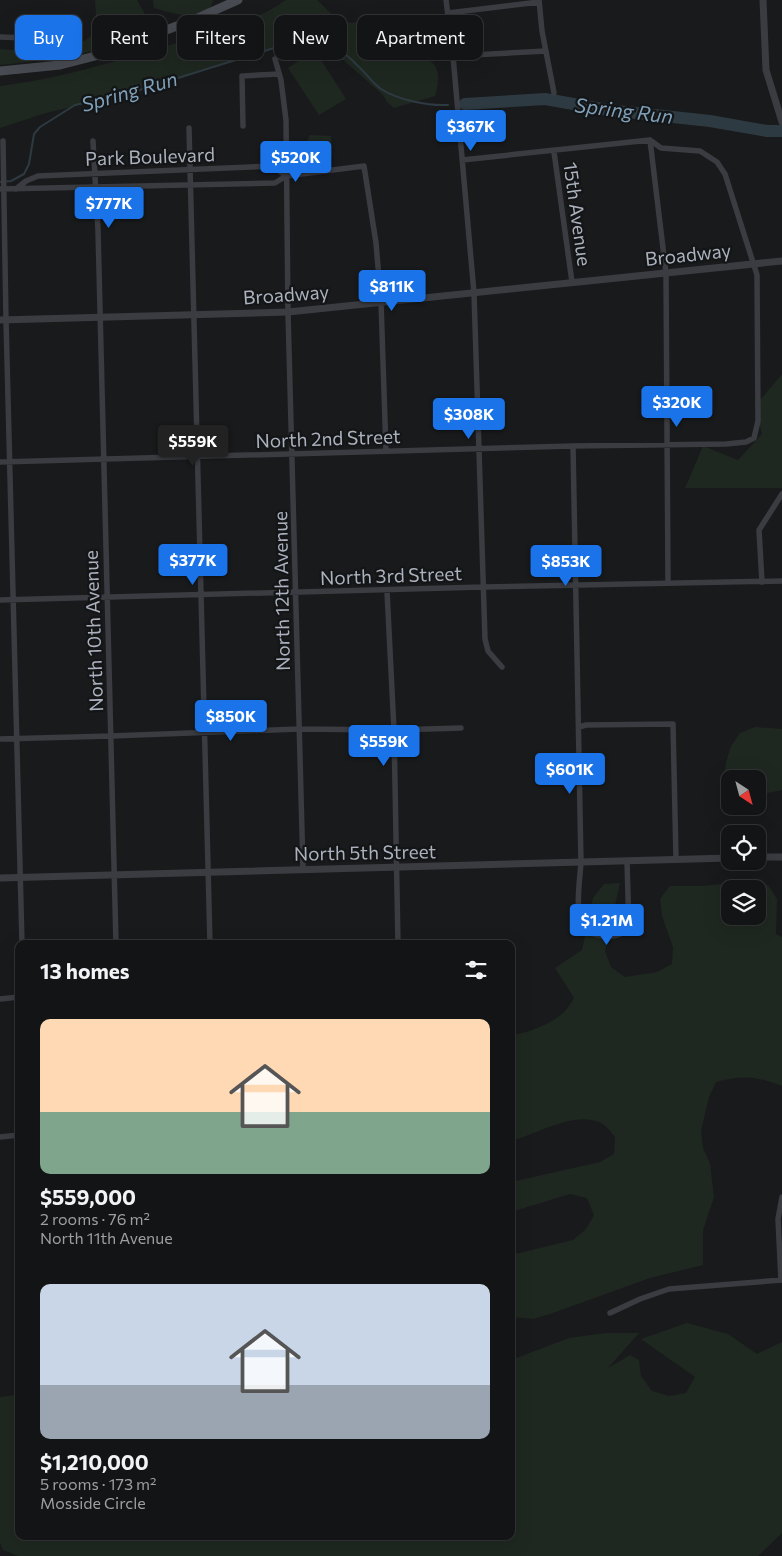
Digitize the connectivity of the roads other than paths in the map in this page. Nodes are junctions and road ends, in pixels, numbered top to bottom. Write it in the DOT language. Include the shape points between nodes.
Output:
graph roads {
  1 [pos="238,0"];
  2 [pos="446,0"];
  3 [pos="763,0"];
  4 [pos="539,1"];
  5 [pos="448,13"];
  6 [pos="0,37"];
  7 [pos="15,37"];
  8 [pos="546,52"];
  9 [pos="483,55"];
  10 [pos="275,60"];
  11 [pos="453,60"];
  12 [pos="0,72"];
  13 [pos="279,74"];
  14 [pos="554,93"];
  15 [pos="782,122"];
  16 [pos="243,126"];
  17 [pos="189,128"];
  18 [pos="650,140"];
  19 [pos="3,141"];
  20 [pos="93,142"];
  21 [pos="554,152"];
  22 [pos="462,160"];
  23 [pos="189,170"];
  24 [pos="96,173"];
  25 [pos="2,176"];
  26 [pos="286,176"];
  27 [pos="190,185"];
  28 [pos="97,188"];
  29 [pos="2,189"];
  30 [pos="16,189"];
  31 [pos="782,261"];
  32 [pos="754,263"];
  33 [pos="666,272"];
  34 [pos="572,282"];
  35 [pos="474,293"];
  36 [pos="381,302"];
  37 [pos="288,312"];
  38 [pos="194,315"];
  39 [pos="101,317"];
  40 [pos="3,320"];
  41 [pos="667,444"];
  42 [pos="573,446"];
  43 [pos="480,450"];
  44 [pos="386,451"];
  45 [pos="292,454"];
  46 [pos="198,456"];
  47 [pos="104,459"];
  48 [pos="0,462"];
  49 [pos="10,462"];
  50 [pos="782,494"];
  51 [pos="782,581"];
  52 [pos="762,582"];
  53 [pos="668,583"];
  54 [pos="576,585"];
  55 [pos="483,587"];
  56 [pos="387,590"];
  57 [pos="296,593"];
  58 [pos="202,596"];
  59 [pos="106,598"];
  60 [pos="0,600"];
  61 [pos="14,600"];
  62 [pos="502,667"];
  63 [pos="579,727"];
  64 [pos="461,728"];
  65 [pos="299,729"];
  66 [pos="394,730"];
  67 [pos="206,733"];
  68 [pos="111,736"];
  69 [pos="0,738"];
  70 [pos="17,738"];
  71 [pos="766,857"];
  72 [pos="782,857"];
  73 [pos="721,858"];
  74 [pos="676,860"];
  75 [pos="627,861"];
  76 [pos="581,863"];
  77 [pos="397,867"];
  78 [pos="303,869"];
  79 [pos="208,872"];
  80 [pos="115,875"];
  81 [pos="20,877"];
  82 [pos="0,878"];
  83 [pos="22,940"];
  84 [pos="116,940"];
  85 [pos="210,940"];
  86 [pos="398,940"];
  87 [pos="15,997"];
  88 [pos="0,999"];
  89 [pos="15,1135"];
  90 [pos="0,1137"];
  91 [pos="782,1197"];
  92 [pos="781,1280"];
  93 [pos="610,1313"];
  1 -- 12 [label="main road" via="99,55 53,66"];
  2 -- 5 [label="street"];
  3 -- 15 [label="street" via="766,70"];
  4 -- 5 [label="street"];
  4 -- 8 [label="street"];
  6 -- 7 [label="street"];
  8 -- 9 [label="street"];
  8 -- 14 [label="street"];
  10 -- 13 [label="street, North 12th Avenue"];
  11 -- 22 [label="street"];
  13 -- 16 [label="street" via="242,76"];
  13 -- 26 [label="street, North 12th Avenue" via="285,106"];
  17 -- 23 [label="street"];
  18 -- 21 [label="street"];
  18 -- 32 [label="street" via="661,148 700,151 717,162 725,174"];
  18 -- 33 [label="street"];
  19 -- 25 [label="street"];
  20 -- 24 [label="street, North 10th Avenue"];
  21 -- 22 [label="street"];
  21 -- 34 [label="street, 15th Avenue"];
  22 -- 35 [label="street"];
  23 -- 24 [label="street, Park Boulevard"];
  23 -- 26 [label="street, Park Boulevard" via="273,166"];
  23 -- 27 [label="street"];
  24 -- 28 [label="street, North 10th Avenue"];
  24 -- 30 [label="street, Park Boulevard" via="38,176"];
  25 -- 29 [label="street"];
  26 -- 27 [label="street, Park Boulevard" via="275,183"];
  26 -- 36 [label="street, Park Boulevard" via="364,166"];
  26 -- 37 [label="street, North 12th Avenue"];
  27 -- 28 [label="street, Park Boulevard"];
  27 -- 38 [label="street"];
  28 -- 30 [label="street, Park Boulevard"];
  28 -- 39 [label="street, North 10th Avenue"];
  29 -- 30 [label="street, Park Boulevard"];
  29 -- 40 [label="street"];
  31 -- 32 [label="street, Broadway"];
  32 -- 33 [label="street, Broadway"];
  32 -- 41 [label="street, North 2nd Street" via="757,275 758,421 754,438 726,444"];
  33 -- 34 [label="street, Broadway"];
  33 -- 41 [label="street"];
  34 -- 35 [label="street, Broadway"];
  35 -- 36 [label="street, Broadway"];
  35 -- 43 [label="street"];
  36 -- 37 [label="street, Broadway"];
  36 -- 44 [label="street"];
  37 -- 38 [label="street, Broadway"];
  37 -- 45 [label="street, North 12th Avenue"];
  38 -- 39 [label="street, Broadway"];
  38 -- 46 [label="street"];
  39 -- 40 [label="street, Broadway"];
  39 -- 47 [label="street, North 10th Avenue"];
  40 -- 49 [label="street"];
  41 -- 42 [label="street, North 2nd Street"];
  41 -- 53 [label="street"];
  42 -- 43 [label="street, North 2nd Street"];
  42 -- 54 [label="street"];
  43 -- 44 [label="street, North 2nd Street"];
  43 -- 55 [label="street"];
  44 -- 45 [label="street, North 2nd Street"];
  45 -- 46 [label="street, North 2nd Street"];
  45 -- 57 [label="street, North 12th Avenue"];
  46 -- 47 [label="street, North 2nd Street"];
  46 -- 58 [label="street"];
  47 -- 49 [label="street, North 2nd Street"];
  47 -- 59 [label="street, North 10th Avenue"];
  48 -- 49 [label="street, North 2nd Street"];
  49 -- 61 [label="street"];
  50 -- 52 [label="street" via="759,530"];
  51 -- 52 [label="street, North 3rd Street"];
  52 -- 53 [label="street, North 3rd Street"];
  53 -- 54 [label="street, North 3rd Street"];
  54 -- 55 [label="street, North 3rd Street"];
  54 -- 63 [label="street"];
  55 -- 56 [label="street, North 3rd Street"];
  55 -- 62 [label="street" via="485,639 488,651"];
  56 -- 57 [label="street, North 3rd Street"];
  56 -- 66 [label="street"];
  57 -- 58 [label="street, North 3rd Street"];
  57 -- 65 [label="street, North 12th Avenue"];
  58 -- 59 [label="street, North 3rd Street"];
  58 -- 67 [label="street"];
  59 -- 61 [label="street, North 3rd Street"];
  59 -- 68 [label="street, North 10th Avenue"];
  60 -- 61 [label="street, North 3rd Street"];
  61 -- 70 [label="street"];
  63 -- 74 [label="street" via="673,724"];
  63 -- 76 [label="street"];
  64 -- 66 [label="street"];
  65 -- 66 [label="street"];
  65 -- 67 [label="street"];
  65 -- 78 [label="street, North 12th Avenue"];
  66 -- 77 [label="street"];
  67 -- 68 [label="street"];
  67 -- 79 [label="street"];
  68 -- 70 [label="street"];
  68 -- 80 [label="street, North 10th Avenue"];
  69 -- 70 [label="street"];
  70 -- 81 [label="street"];
  71 -- 72 [label="street"];
  73 -- 74 [label="street, North 5th Street"];
  74 -- 75 [label="street, North 5th Street"];
  75 -- 76 [label="street, North 5th Street"];
  75 -- 76 [label="street" via="628,930 603,936 583,928 580,919"];
  76 -- 77 [label="street, North 5th Street"];
  77 -- 78 [label="street, North 5th Street"];
  77 -- 86 [label="street"];
  78 -- 79 [label="street, North 5th Street"];
  79 -- 80 [label="street, North 5th Street"];
  79 -- 85 [label="street"];
  80 -- 81 [label="street, North 5th Street"];
  80 -- 84 [label="street, North 10th Avenue"];
  81 -- 82 [label="street, North 5th Street"];
  81 -- 83 [label="street"];
  87 -- 88 [label="street"];
  89 -- 90 [label="street"];
  91 -- 92 [label="street" via="778,1219"];
  92 -- 93 [label="street" via="669,1289"];
}
